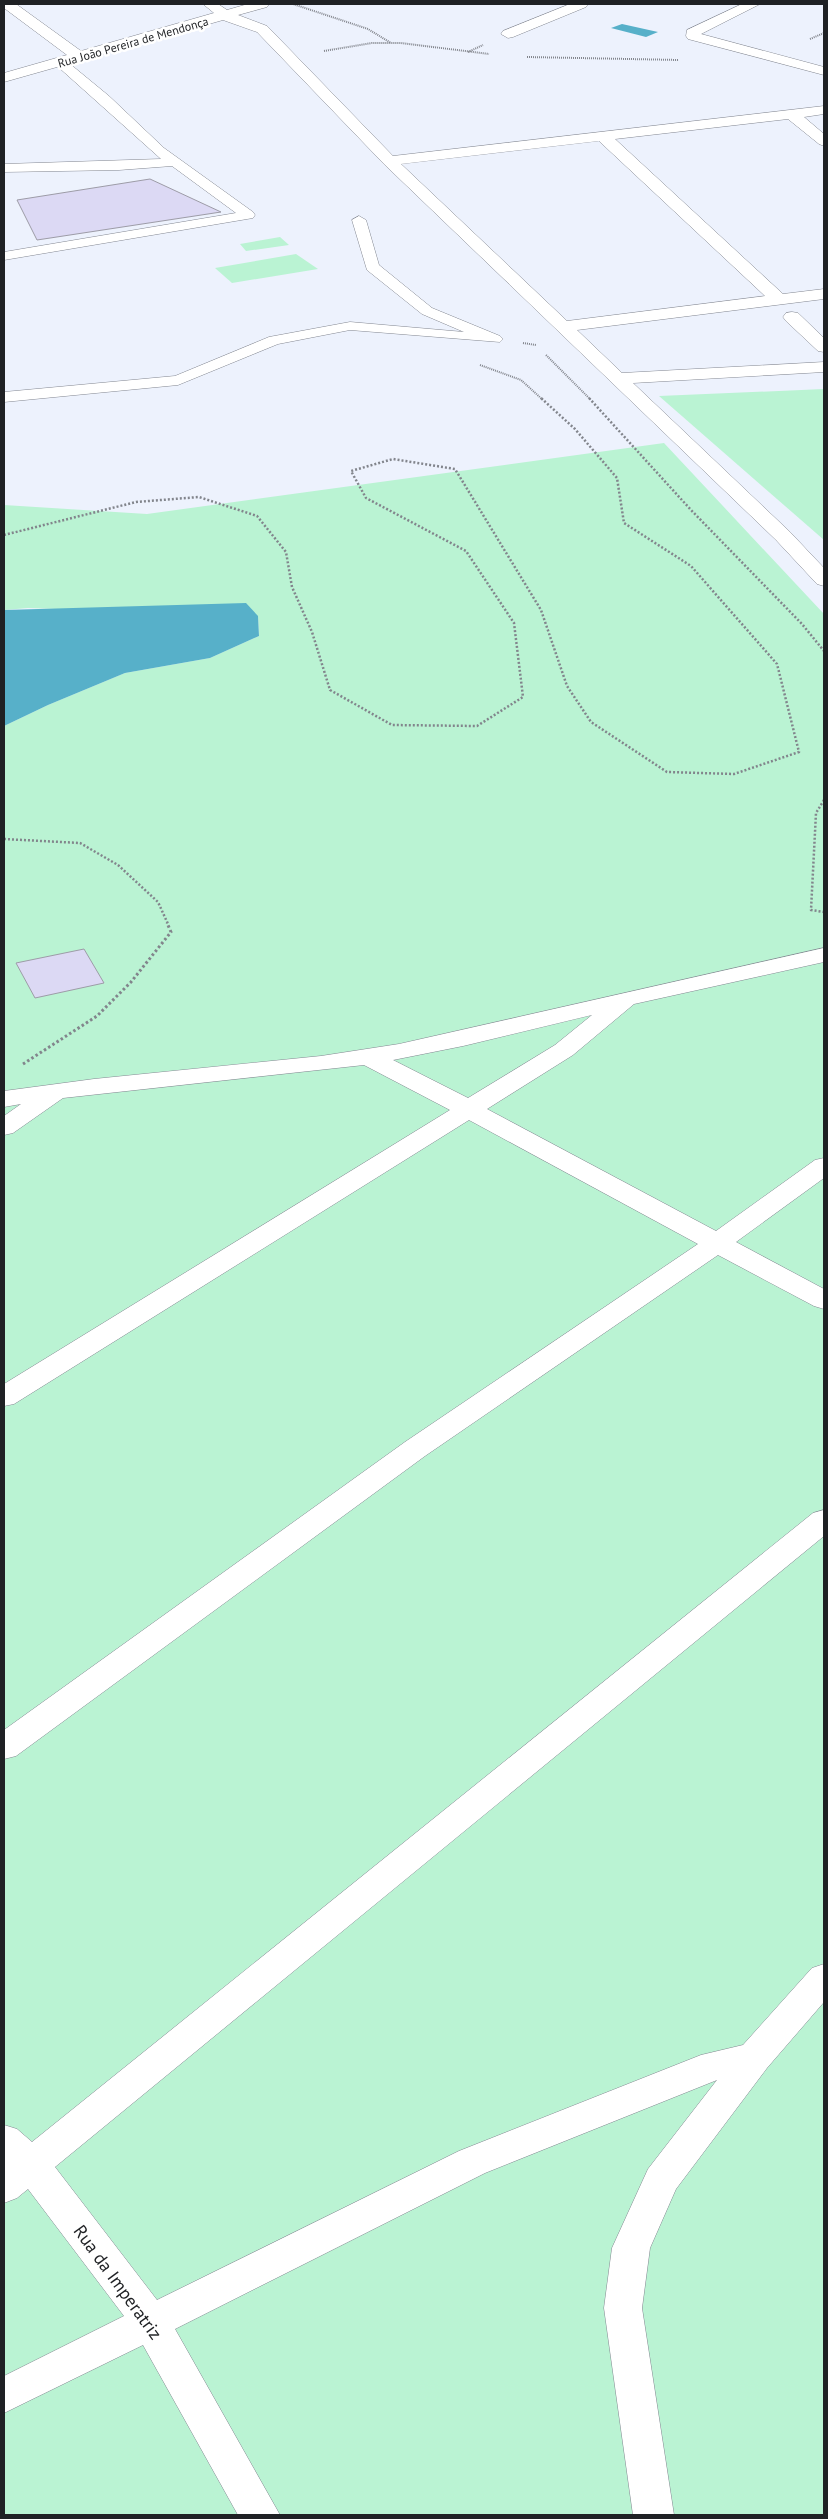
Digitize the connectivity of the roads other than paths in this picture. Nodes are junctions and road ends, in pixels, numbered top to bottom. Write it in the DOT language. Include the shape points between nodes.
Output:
graph roads {
  1 [pos="7,4"];
  2 [pos="210,4"];
  3 [pos="257,4"];
  4 [pos="581,4"];
  5 [pos="753,4"];
  6 [pos="226,16"];
  7 [pos="262,29"];
  8 [pos="508,34"];
  9 [pos="79,57"];
  10 [pos="60,62"];
  11 [pos="824,71"];
  12 [pos="4,78"];
  13 [pos="824,110"];
  14 [pos="791,114"];
  15 [pos="602,135"];
  16 [pos="824,141"];
  17 [pos="389,161"];
  18 [pos="175,162"];
  19 [pos="4,168"];
  20 [pos="359,220"];
  21 [pos="4,256"];
  22 [pos="824,294"];
  23 [pos="779,300"];
  24 [pos="816,314"];
  25 [pos="792,317"];
  26 [pos="772,319"];
  27 [pos="561,327"];
  28 [pos="597,340"];
  29 [pos="578,343"];
  30 [pos="824,347"];
  31 [pos="824,367"];
  32 [pos="617,379"];
  33 [pos="4,397"];
  34 [pos="824,580"];
  35 [pos="824,955"];
  36 [pos="626,999"];
  37 [pos="368,1057"];
  38 [pos="60,1090"];
  39 [pos="4,1099"];
  40 [pos="470,1108"];
  41 [pos="4,1127"];
  42 [pos="824,1166"];
  43 [pos="716,1244"];
  44 [pos="824,1300"];
  45 [pos="4,1397"];
  46 [pos="824,1520"];
  47 [pos="4,1747"];
  48 [pos="824,1978"];
  49 [pos="754,2058"];
  50 [pos="13,2164"];
  51 [pos="150,2321"];
  52 [pos="4,2396"];
  53 [pos="260,2515"];
  54 [pos="654,2515"];
  1 -- 9 [label="street"];
  2 -- 6 [label="street"];
  3 -- 6 [label="street, Rua João Pereira de Mendonça"];
  3 -- 7 [label="street"];
  4 -- 8 [label="street"];
  5 -- 11 [label="street" via="699,29 692,33 693,36"];
  6 -- 7 [label="street"];
  6 -- 9 [label="street, Rua João Pereira de Mendonça"];
  7 -- 17 [label="street"];
  9 -- 10 [label="street, Rua João Pereira de Mendonça"];
  10 -- 12 [label="street, Rua João Pereira de Mendonça"];
  10 -- 18 [label="lane"];
  13 -- 14 [label="street"];
  14 -- 15 [label="street"];
  14 -- 16 [label="street"];
  15 -- 17 [label="street"];
  15 -- 23 [label="street"];
  17 -- 27 [label="street"];
  18 -- 19 [label="lane"];
  18 -- 21 [label="lane" via="248,215"];
  20 -- 33 [label="lane" via="372,267 427,311 495,339 350,326 274,340 178,380"];
  22 -- 23 [label="street"];
  23 -- 27 [label="street"];
  24 -- 25 [label="street"];
  25 -- 26 [label="street"];
  25 -- 30 [label="street"];
  27 -- 29 [label="street"];
  28 -- 29 [label="street"];
  29 -- 32 [label="street"];
  31 -- 32 [label="street"];
  32 -- 34 [label="street" via="783,536"];
  35 -- 36 [label="street"];
  36 -- 37 [label="street" via="512,1028"];
  36 -- 40 [label="street" via="564,1050"];
  37 -- 38 [label="street" via="245,1073"];
  37 -- 40 [label="street"];
  38 -- 39 [label="street"];
  38 -- 41 [label="street"];
  40 -- 43 [label="street"];
  40 -- 45 [label="street"];
  42 -- 43 [label="street"];
  43 -- 44 [label="street"];
  43 -- 47 [label="street" via="415,1450"];
  46 -- 50 [label="street"];
  48 -- 49 [label="street"];
  49 -- 51 [label="street" via="714,2065 472,2162"];
  49 -- 54 [label="street" via="661,2180 631,2248 623,2308"];
  50 -- 51 [label="street, Rua da Imperatriz"];
  51 -- 52 [label="street"];
  51 -- 53 [label="street, Rua da Imperatriz"];
}
